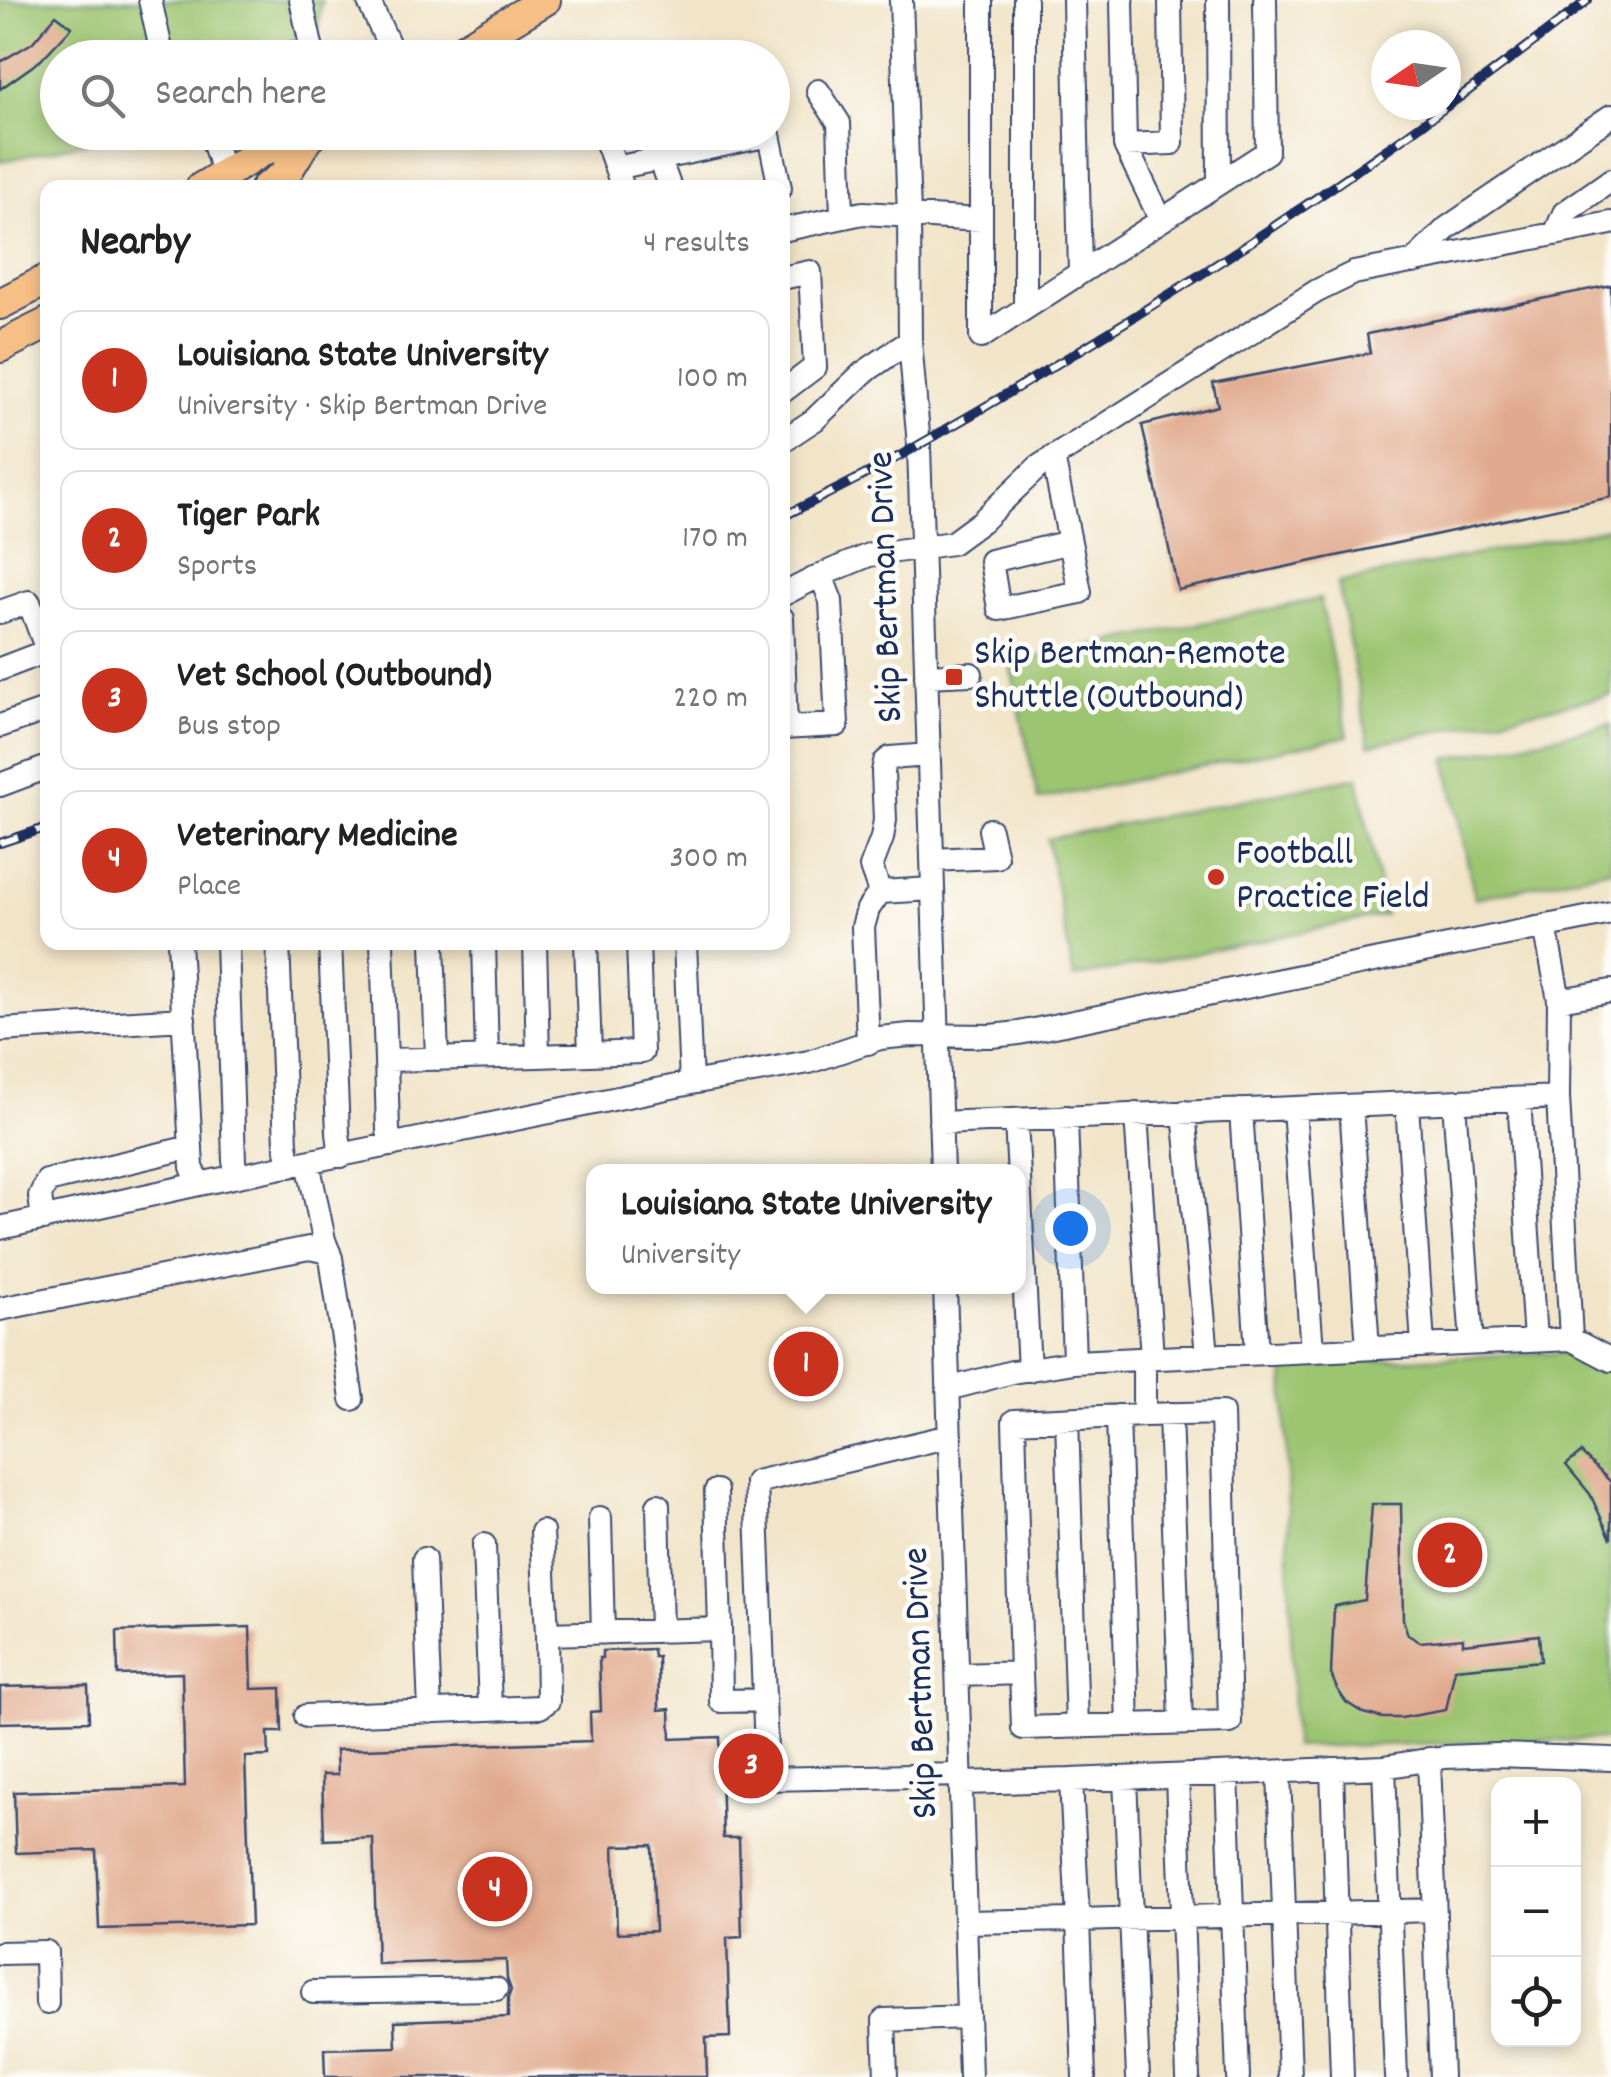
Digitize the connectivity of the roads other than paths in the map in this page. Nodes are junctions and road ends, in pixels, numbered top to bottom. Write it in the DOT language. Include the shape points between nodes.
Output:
graph roads {
  1 [pos="150,0"];
  2 [pos="301,0"];
  3 [pos="368,0"];
  4 [pos="545,0"];
  5 [pos="901,0"];
  6 [pos="981,0"];
  7 [pos="1025,0"];
  8 [pos="1074,0"];
  9 [pos="1122,0"];
  10 [pos="1170,0"];
  11 [pos="1218,0"];
  12 [pos="1266,0"];
  13 [pos="160,40"];
  14 [pos="310,40"];
  15 [pos="386,40"];
  16 [pos="478,40"];
  17 [pos="818,91"];
  18 [pos="1611,116"];
  19 [pos="1126,145"];
  20 [pos="211,150"];
  21 [pos="264,150"];
  22 [pos="302,150"];
  23 [pos="609,150"];
  24 [pos="697,150"];
  25 [pos="772,150"];
  26 [pos="659,158"];
  27 [pos="619,178"];
  28 [pos="212,180"];
  29 [pos="214,180"];
  30 [pos="278,180"];
  31 [pos="667,180"];
  32 [pos="778,180"];
  33 [pos="1611,180"];
  34 [pos="1220,182"];
  35 [pos="842,216"];
  36 [pos="909,216"];
  37 [pos="981,220"];
  38 [pos="1161,220"];
  39 [pos="1611,223"];
  40 [pos="790,228"];
  41 [pos="1555,234"];
  42 [pos="1413,262"];
  43 [pos="1080,273"];
  44 [pos="790,276"];
  45 [pos="40,283"];
  46 [pos="0,304"];
  47 [pos="1025,308"];
  48 [pos="40,326"];
  49 [pos="910,341"];
  50 [pos="0,347"];
  51 [pos="790,386"];
  52 [pos="790,436"];
  53 [pos="1053,457"];
  54 [pos="1070,542"];
  55 [pos="922,546"];
  56 [pos="821,575"];
  57 [pos="790,591"];
  58 [pos="0,612"];
  59 [pos="40,633"];
  60 [pos="40,655"];
  61 [pos="0,669"];
  62 [pos="970,674"];
  63 [pos="926,676"];
  64 [pos="40,712"];
  65 [pos="0,726"];
  66 [pos="790,728"];
  67 [pos="929,755"];
  68 [pos="40,770"];
  69 [pos="0,785"];
  70 [pos="990,830"];
  71 [pos="932,860"];
  72 [pos="932,889"];
  73 [pos="880,892"];
  74 [pos="1611,913"];
  75 [pos="1545,926"];
  76 [pos="180,950"];
  77 [pos="227,950"];
  78 [pos="278,950"];
  79 [pos="330,950"];
  80 [pos="382,950"];
  81 [pos="432,950"];
  82 [pos="484,950"];
  83 [pos="535,950"];
  84 [pos="586,950"];
  85 [pos="638,950"];
  86 [pos="684,950"];
  87 [pos="1611,991"];
  88 [pos="1560,1000"];
  89 [pos="184,1018"];
  90 [pos="0,1030"];
  91 [pos="938,1037"];
  92 [pos="868,1043"];
  93 [pos="590,1054"];
  94 [pos="538,1056"];
  95 [pos="487,1057"];
  96 [pos="437,1059"];
  97 [pos="386,1060"];
  98 [pos="691,1083"];
  99 [pos="1558,1097"];
  100 [pos="1519,1098"];
  101 [pos="1454,1102"];
  102 [pos="1406,1104"];
  103 [pos="1351,1106"];
  104 [pos="1294,1108"];
  105 [pos="1241,1110"];
  106 [pos="1184,1112"];
  107 [pos="1136,1114"];
  108 [pos="1066,1117"];
  109 [pos="1016,1120"];
  110 [pos="940,1123"];
  111 [pos="392,1146"];
  112 [pos="191,1147"];
  113 [pos="341,1156"];
  114 [pos="299,1164"];
  115 [pos="942,1164"];
  116 [pos="1018,1164"];
  117 [pos="237,1176"];
  118 [pos="199,1184"];
  119 [pos="43,1218"];
  120 [pos="0,1228"];
  121 [pos="326,1246"];
  122 [pos="945,1294"];
  123 [pos="1025,1294"];
  124 [pos="0,1310"];
  125 [pos="1570,1338"];
  126 [pos="1535,1340"];
  127 [pos="1472,1343"];
  128 [pos="1423,1345"];
  129 [pos="1368,1348"];
  130 [pos="1312,1350"];
  131 [pos="1257,1353"];
  132 [pos="1206,1355"];
  133 [pos="1148,1358"];
  134 [pos="1611,1360"];
  135 [pos="1074,1362"];
  136 [pos="1029,1370"];
  137 [pos="948,1389"];
  138 [pos="352,1399"];
  139 [pos="1170,1414"];
  140 [pos="1144,1415"];
  141 [pos="1118,1416"];
  142 [pos="1068,1419"];
  143 [pos="950,1436"];
  144 [pos="716,1491"];
  145 [pos="658,1505"];
  146 [pos="600,1518"];
  147 [pos="542,1532"];
  148 [pos="484,1545"];
  149 [pos="424,1559"];
  150 [pos="720,1628"];
  151 [pos="662,1631"];
  152 [pos="603,1633"];
  153 [pos="547,1634"];
  154 [pos="1022,1673"];
  155 [pos="958,1676"];
  156 [pos="764,1700"];
  157 [pos="490,1709"];
  158 [pos="430,1712"];
  159 [pos="306,1716"];
  160 [pos="1181,1723"];
  161 [pos="1128,1725"];
  162 [pos="1077,1726"];
  163 [pos="1430,1759"];
  164 [pos="1611,1759"];
  165 [pos="1384,1766"];
  166 [pos="1332,1769"];
  167 [pos="1279,1772"];
  168 [pos="1227,1774"];
  169 [pos="1177,1776"];
  170 [pos="1125,1778"];
  171 [pos="961,1779"];
  172 [pos="1071,1780"];
  173 [pos="1434,1910"];
  174 [pos="1390,1912"];
  175 [pos="1336,1914"];
  176 [pos="1284,1915"];
  177 [pos="1233,1916"];
  178 [pos="1183,1918"];
  179 [pos="1132,1919"];
  180 [pos="1078,1920"];
  181 [pos="965,1922"];
  182 [pos="0,1953"];
  183 [pos="496,1990"];
  184 [pos="313,1992"];
  185 [pos="47,2003"];
  186 [pos="968,2017"];
  187 [pos="886,2077"];
  188 [pos="970,2077"];
  189 [pos="1084,2077"];
  190 [pos="1138,2077"];
  191 [pos="1188,2077"];
  192 [pos="1238,2077"];
  193 [pos="1290,2077"];
  194 [pos="1342,2077"];
  195 [pos="1396,2077"];
  196 [pos="1442,2077"];
  1 -- 13 [label="street"];
  2 -- 14 [label="street"];
  3 -- 15 [label="street"];
  4 -- 16 [label="main road"];
  5 -- 36 [label="street, Skip Bertman Drive"];
  6 -- 37 [label="street"];
  7 -- 47 [label="street"];
  8 -- 43 [label="street"];
  9 -- 19 [label="street"];
  10 -- 19 [label="street" via="1172,143"];
  11 -- 34 [label="street"];
  12 -- 34 [label="street" via="1267,152"];
  17 -- 35 [label="street" via="839,124"];
  18 -- 42 [label="street" via="1447,228"];
  19 -- 38 [label="street"];
  20 -- 28 [label="street"];
  21 -- 29 [label="main road"];
  22 -- 30 [label="main road"];
  23 -- 27 [label="street"];
  24 -- 26 [label="street"];
  25 -- 32 [label="street"];
  26 -- 27 [label="street"];
  26 -- 31 [label="street"];
  33 -- 41 [label="street" via="1564,213"];
  34 -- 38 [label="street"];
  35 -- 36 [label="street"];
  35 -- 40 [label="street"];
  36 -- 37 [label="street"];
  36 -- 49 [label="street, Skip Bertman Drive"];
  37 -- 47 [label="street" via="981,337"];
  38 -- 43 [label="street"];
  39 -- 41 [label="street"];
  41 -- 42 [label="street"];
  42 -- 53 [label="street" via="1354,273 1317,291"];
  43 -- 47 [label="street"];
  44 -- 51 [label="street" via="810,272 815,368"];
  45 -- 46 [label="main road"];
  48 -- 50 [label="main road"];
  49 -- 52 [label="street"];
  49 -- 55 [label="street, Skip Bertman Drive"];
  53 -- 54 [label="street"];
  53 -- 55 [label="street" via="952,543"];
  55 -- 56 [label="street" via="869,556"];
  55 -- 63 [label="street, Skip Bertman Drive"];
  56 -- 57 [label="street"];
  56 -- 66 [label="street" via="830,602 837,725"];
  58 -- 59 [label="street" via="29,602"];
  60 -- 61 [label="street"];
  62 -- 63 [label="street"];
  63 -- 67 [label="street, Skip Bertman Drive"];
  64 -- 65 [label="street"];
  67 -- 71 [label="street, Skip Bertman Drive"];
  67 -- 73 [label="street" via="885,762 885,820 871,867"];
  68 -- 69 [label="street"];
  70 -- 71 [label="street" via="996,857"];
  71 -- 72 [label="street, Skip Bertman Drive"];
  72 -- 73 [label="street"];
  72 -- 91 [label="street, Skip Bertman Drive"];
  73 -- 92 [label="street" via="864,926"];
  74 -- 75 [label="street"];
  75 -- 88 [label="street"];
  75 -- 91 [label="street" via="1019,1033"];
  76 -- 89 [label="street"];
  77 -- 117 [label="street"];
  78 -- 114 [label="street" via="286,1145"];
  79 -- 113 [label="street"];
  80 -- 97 [label="street"];
  81 -- 96 [label="street"];
  82 -- 95 [label="street"];
  83 -- 94 [label="street"];
  84 -- 93 [label="street"];
  85 -- 93 [label="street" via="642,1052"];
  86 -- 98 [label="street"];
  87 -- 88 [label="street"];
  88 -- 99 [label="street"];
  89 -- 90 [label="street"];
  89 -- 112 [label="street"];
  91 -- 92 [label="street"];
  91 -- 110 [label="street, Skip Bertman Drive"];
  92 -- 98 [label="street" via="809,1062"];
  93 -- 94 [label="street"];
  94 -- 95 [label="street"];
  95 -- 96 [label="street"];
  96 -- 97 [label="street"];
  97 -- 111 [label="street"];
  98 -- 111 [label="street"];
  99 -- 100 [label="street"];
  99 -- 125 [label="street"];
  100 -- 101 [label="street"];
  100 -- 126 [label="street"];
  101 -- 102 [label="street"];
  101 -- 127 [label="street"];
  102 -- 103 [label="street"];
  102 -- 128 [label="street"];
  103 -- 104 [label="street"];
  103 -- 129 [label="street"];
  104 -- 105 [label="street"];
  104 -- 130 [label="street"];
  105 -- 106 [label="street"];
  105 -- 131 [label="street"];
  106 -- 107 [label="street"];
  106 -- 132 [label="street"];
  107 -- 108 [label="street"];
  107 -- 133 [label="street"];
  108 -- 109 [label="street"];
  108 -- 135 [label="street"];
  109 -- 110 [label="street"];
  109 -- 116 [label="street"];
  110 -- 115 [label="street, Skip Bertman Drive"];
  111 -- 113 [label="street"];
  112 -- 118 [label="street"];
  112 -- 119 [label="street" via="47,1181 40,1196"];
  113 -- 114 [label="street"];
  114 -- 117 [label="street"];
  114 -- 121 [label="street" via="314,1188"];
  117 -- 118 [label="street"];
  118 -- 119 [label="street"];
  119 -- 120 [label="street"];
  121 -- 124 [label="street"];
  121 -- 138 [label="street"];
  122 -- 137 [label="street, Skip Bertman Drive"];
  123 -- 136 [label="street"];
  125 -- 126 [label="street"];
  125 -- 134 [label="street"];
  126 -- 127 [label="street"];
  127 -- 128 [label="street"];
  128 -- 129 [label="street"];
  129 -- 130 [label="street"];
  130 -- 131 [label="street"];
  131 -- 132 [label="street"];
  132 -- 133 [label="street"];
  133 -- 135 [label="street"];
  133 -- 140 [label="street"];
  135 -- 136 [label="street"];
  136 -- 137 [label="street"];
  137 -- 143 [label="street, Skip Bertman Drive"];
  139 -- 140 [label="street"];
  139 -- 160 [label="street"];
  139 -- 160 [label="street" via="1222,1412 1230,1722"];
  140 -- 141 [label="street"];
  141 -- 142 [label="street"];
  141 -- 161 [label="street"];
  142 -- 154 [label="street" via="1014,1421"];
  142 -- 162 [label="street"];
  143 -- 155 [label="street, Skip Bertman Drive"];
  143 -- 156 [label="street" via="756,1482"];
  144 -- 150 [label="street"];
  145 -- 151 [label="street"];
  146 -- 152 [label="street"];
  147 -- 153 [label="street"];
  148 -- 157 [label="street"];
  149 -- 158 [label="street"];
  150 -- 151 [label="street"];
  150 -- 156 [label="street" via="721,1701"];
  151 -- 152 [label="street"];
  152 -- 153 [label="street"];
  153 -- 157 [label="street" via="548,1701"];
  154 -- 155 [label="street"];
  154 -- 162 [label="street" via="1023,1728"];
  155 -- 171 [label="street, Skip Bertman Drive"];
  156 -- 171 [label="street" via="767,1779"];
  157 -- 158 [label="street"];
  158 -- 159 [label="street"];
  160 -- 161 [label="street"];
  161 -- 162 [label="street"];
  163 -- 164 [label="street"];
  163 -- 165 [label="street"];
  163 -- 173 [label="street"];
  165 -- 166 [label="street"];
  165 -- 174 [label="street"];
  166 -- 167 [label="street"];
  166 -- 175 [label="street"];
  167 -- 168 [label="street"];
  167 -- 176 [label="street"];
  168 -- 169 [label="street"];
  168 -- 177 [label="street"];
  169 -- 170 [label="street"];
  169 -- 178 [label="street"];
  170 -- 172 [label="street"];
  170 -- 179 [label="street"];
  171 -- 172 [label="street"];
  171 -- 181 [label="street, Skip Bertman Drive"];
  172 -- 180 [label="street"];
  173 -- 174 [label="street"];
  173 -- 196 [label="street"];
  174 -- 175 [label="street"];
  174 -- 195 [label="street"];
  175 -- 176 [label="street"];
  175 -- 194 [label="street"];
  176 -- 177 [label="street"];
  176 -- 193 [label="street"];
  177 -- 178 [label="street"];
  177 -- 192 [label="street"];
  178 -- 179 [label="street"];
  178 -- 191 [label="street"];
  179 -- 180 [label="street"];
  179 -- 190 [label="street"];
  180 -- 181 [label="street"];
  180 -- 189 [label="street"];
  181 -- 186 [label="street, Skip Bertman Drive"];
  182 -- 185 [label="street" via="46,1952"];
  183 -- 184 [label="street"];
  186 -- 187 [label="street" via="884,2020"];
  186 -- 188 [label="street, Skip Bertman Drive"];
}
